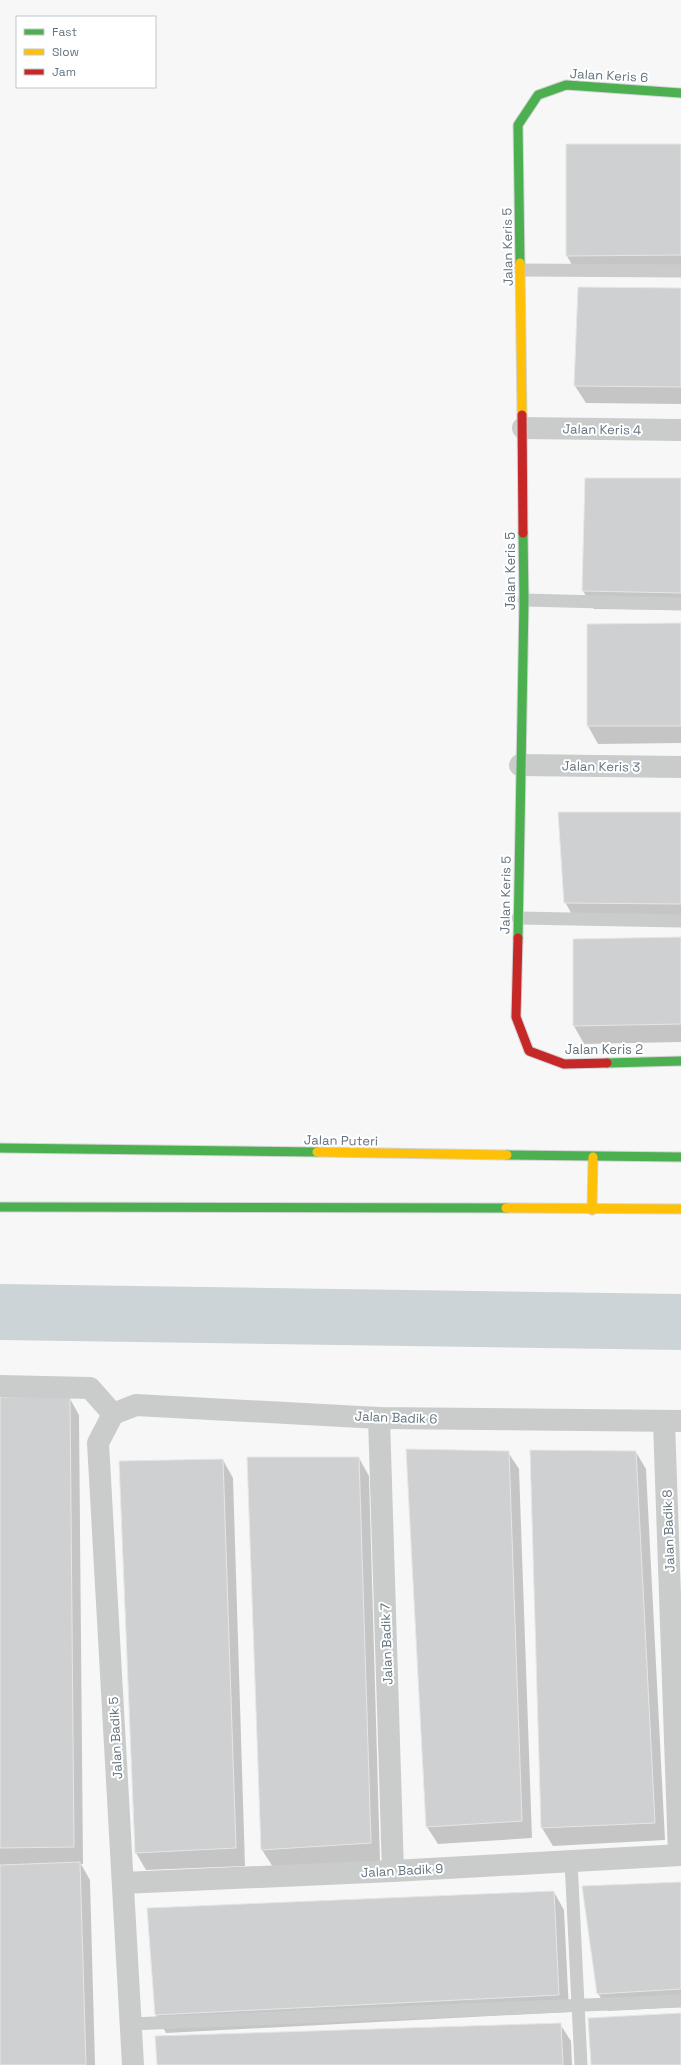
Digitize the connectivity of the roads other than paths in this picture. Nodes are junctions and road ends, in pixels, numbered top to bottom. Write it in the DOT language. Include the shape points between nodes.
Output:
graph roads {
  1 [pos="681,93"];
  2 [pos="538,95"];
  3 [pos="520,270"];
  4 [pos="681,272"];
  5 [pos="523,428"];
  6 [pos="681,430"];
  7 [pos="524,600"];
  8 [pos="681,604"];
  9 [pos="520,765"];
  10 [pos="681,767"];
  11 [pos="518,918"];
  12 [pos="681,921"];
  13 [pos="529,1051"];
  14 [pos="681,1061"];
  15 [pos="0,1148"];
  16 [pos="593,1157"];
  17 [pos="681,1157"];
  18 [pos="0,1207"];
  19 [pos="681,1209"];
  20 [pos="592,1210"];
  21 [pos="0,1386"];
  22 [pos="113,1414"];
  23 [pos="379,1418"];
  24 [pos="672,1422"];
  25 [pos="680,1855"];
  26 [pos="571,1861"];
  27 [pos="393,1871"];
  28 [pos="123,1883"];
  29 [pos="681,2001"];
  30 [pos="578,2005"];
  31 [pos="131,2024"];
  32 [pos="133,2065"];
  33 [pos="581,2065"];
  1 -- 2 [label="main road, Jalan Keris 6" via="566,85"];
  2 -- 3 [label="main road, Jalan Keris 5" via="518,125"];
  3 -- 4 [label="lane"];
  3 -- 5 [label="main road, Jalan Keris 5"];
  5 -- 6 [label="street, Jalan Keris 4"];
  5 -- 7 [label="main road, Jalan Keris 5"];
  7 -- 8 [label="lane"];
  7 -- 9 [label="main road, Jalan Keris 5"];
  9 -- 10 [label="street, Jalan Keris 3"];
  9 -- 11 [label="main road, Jalan Keris 5"];
  11 -- 12 [label="lane"];
  11 -- 13 [label="main road, Jalan Keris 5" via="516,1017"];
  13 -- 14 [label="main road, Jalan Keris 2" via="564,1064"];
  15 -- 16 [label="main road, Jalan Puteri"];
  16 -- 17 [label="main road, Jalan Puteri"];
  16 -- 20 [label="main road"];
  18 -- 20 [label="main road"];
  19 -- 20 [label="main road"];
  21 -- 22 [label="street" via="90,1388"];
  22 -- 23 [label="street, Jalan Badik 6" via="136,1405"];
  22 -- 28 [label="street, Jalan Badik 5" via="98,1443"];
  23 -- 24 [label="street, Jalan Badik 6"];
  23 -- 27 [label="street, Jalan Badik 7"];
  24 -- 25 [label="street, Jalan Badik 8"];
  25 -- 26 [label="street, Jalan Badik 9"];
  26 -- 27 [label="street, Jalan Badik 9"];
  26 -- 30 [label="lane"];
  27 -- 28 [label="street, Jalan Badik 9"];
  28 -- 31 [label="street, Jalan Badik 5"];
  29 -- 30 [label="lane"];
  30 -- 31 [label="lane"];
  30 -- 33 [label="lane"];
  31 -- 32 [label="street, Jalan Badik 5"];
}
